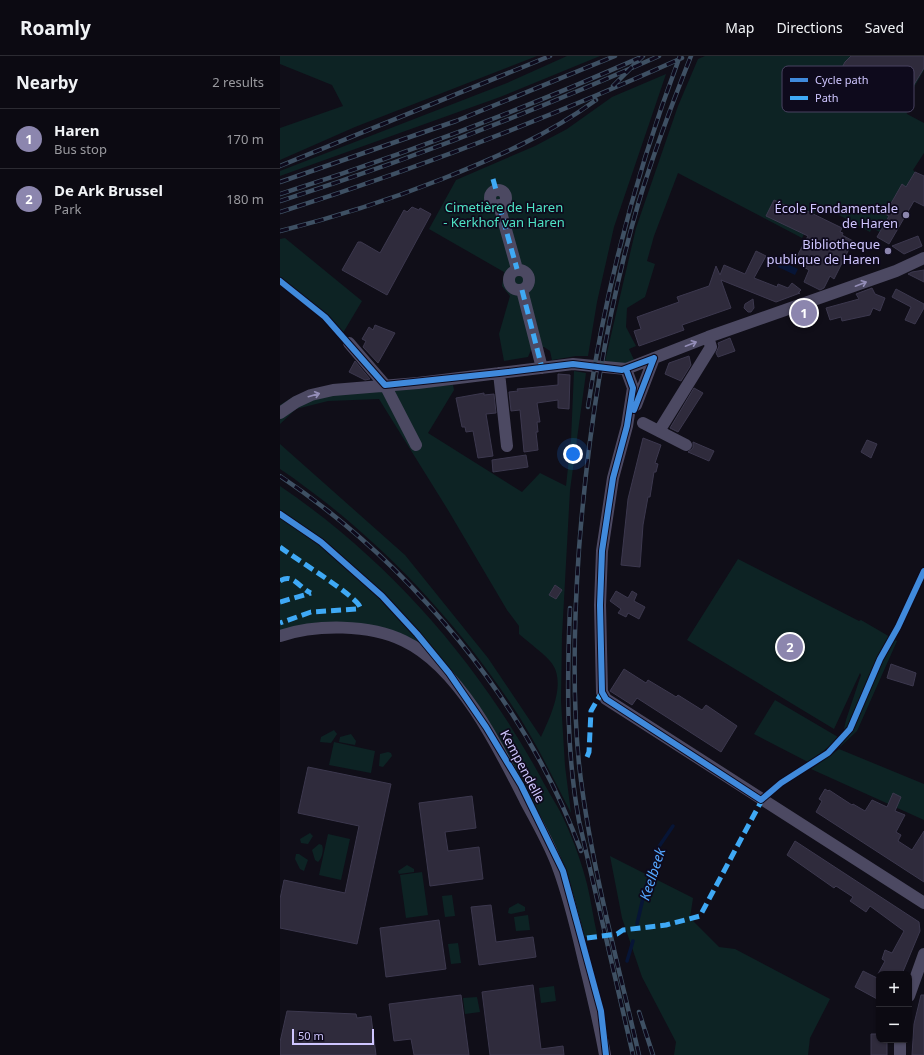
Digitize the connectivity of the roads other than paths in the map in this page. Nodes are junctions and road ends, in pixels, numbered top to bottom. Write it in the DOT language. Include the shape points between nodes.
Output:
graph roads {
  1 [pos="495,185"];
  2 [pos="924,258"];
  3 [pos="708,338"];
  4 [pos="349,344"];
  5 [pos="654,358"];
  6 [pos="542,368"];
  7 [pos="624,370"];
  8 [pos="499,374"];
  9 [pos="385,385"];
  10 [pos="280,413"];
  11 [pos="643,423"];
  12 [pos="627,426"];
  13 [pos="659,431"];
  14 [pos="416,445"];
  15 [pos="686,445"];
  16 [pos="507,446"];
  17 [pos="280,636"];
  18 [pos="924,903"];
  19 [pos="924,954"];
  20 [pos="912,988"];
  21 [pos="900,1043"];
  22 [pos="604,1055"];
  23 [pos="900,1055"];
  1 -- 6 [label="street" via="490,201 499,205 517,269 511,272 509,283 512,288 522,290"];
  3 -- 2 [label="street, one-way" via="896,271"];
  5 -- 3 [label="street, one-way"];
  3 -- 13 [label="street" via="711,347"];
  4 -- 9 [label="street"];
  5 -- 7 [label="street"];
  5 -- 12 [label="street"];
  6 -- 7 [label="street" via="573,364"];
  6 -- 8 [label="street"];
  7 -- 12 [label="street" via="633,388"];
  8 -- 9 [label="street"];
  8 -- 16 [label="street"];
  10 -- 9 [label="street, one-way" via="311,395 333,390"];
  9 -- 14 [label="street"];
  11 -- 13 [label="street"];
  12 -- 18 [label="street" via="613,478 602,551 602,692 606,699"];
  13 -- 15 [label="street"];
  17 -- 22 [label="street, Kempendelle" via="297,631 346,628 405,641 435,663 465,696 491,735 548,843 559,870 583,939"];
  19 -- 20 [label="street"];
  21 -- 23 [label="street"];
}
